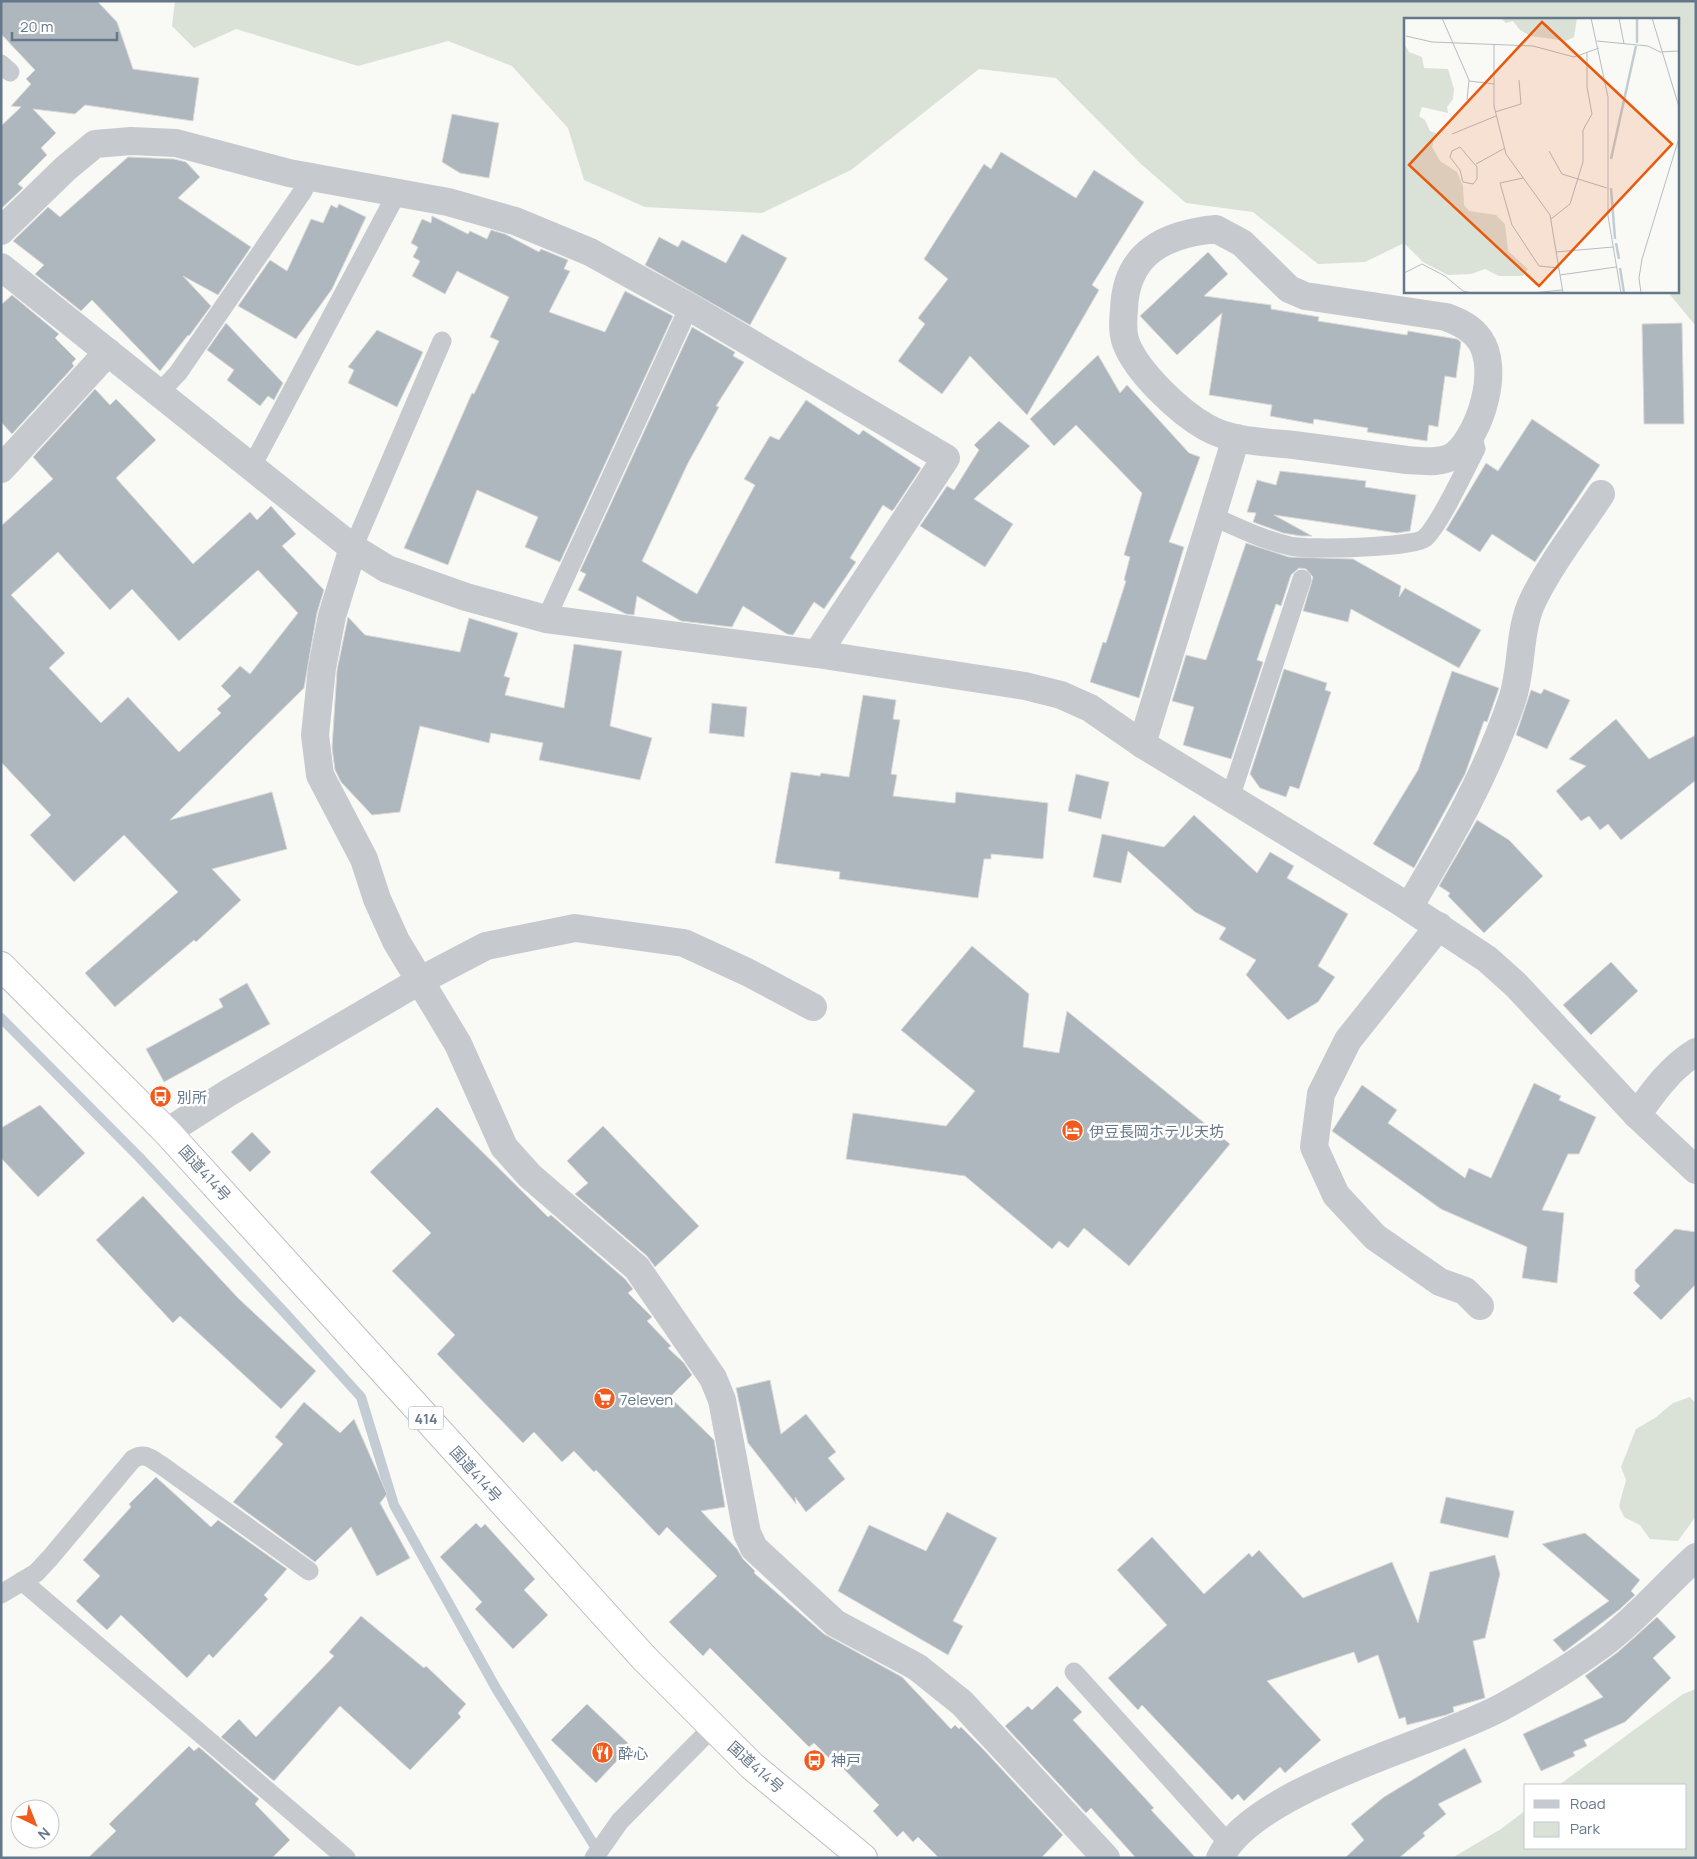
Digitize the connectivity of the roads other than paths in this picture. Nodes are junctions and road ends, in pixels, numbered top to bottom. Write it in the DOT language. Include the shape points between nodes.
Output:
graph roads {
  1 [pos="310,177"];
  2 [pos="396,193"];
  3 [pos="1,231"];
  4 [pos="1,267"];
  5 [pos="689,307"];
  6 [pos="442,341"];
  7 [pos="108,352"];
  8 [pos="159,393"];
  9 [pos="1472,434"];
  10 [pos="1236,438"];
  11 [pos="252,466"];
  12 [pos="1,469"];
  13 [pos="1601,494"];
  14 [pos="1212,516"];
  15 [pos="353,548"];
  16 [pos="1302,579"];
  17 [pos="546,619"];
  18 [pos="817,654"];
  19 [pos="1142,744"];
  20 [pos="1230,798"];
  21 [pos="1409,907"];
  22 [pos="1439,926"];
  23 [pos="1,966"];
  24 [pos="421,980"];
  25 [pos="813,1007"];
  26 [pos="1696,1052"];
  27 [pos="1637,1115"];
  28 [pos="167,1132"];
  29 [pos="1696,1170"];
  30 [pos="1480,1306"];
  31 [pos="1696,1557"];
  32 [pos="309,1571"];
  33 [pos="22,1581"];
  34 [pos="1,1594"];
  35 [pos="1074,1672"];
  36 [pos="713,1727"];
  37 [pos="1224,1851"];
  38 [pos="346,1858"];
  39 [pos="594,1858"];
  40 [pos="863,1858"];
  41 [pos="1106,1858"];
  1 -- 2 [label="street"];
  1 -- 3 [label="street" via="176,143 131,141 95,144"];
  1 -- 8 [label="lane" via="303,192 178,373"];
  2 -- 5 [label="street" via="448,202 515,221 590,252"];
  2 -- 11 [label="lane"];
  4 -- 7 [label="street"];
  5 -- 17 [label="lane"];
  5 -- 18 [label="street" via="946,458"];
  6 -- 15 [label="lane"];
  7 -- 8 [label="street"];
  7 -- 12 [label="street"];
  8 -- 11 [label="street"];
  9 -- 10 [label="street" via="1455,455 1434,462"];
  9 -- 10 [label="street" via="1482,410 1488,378 1486,353 1472,330 1446,317 1305,296 1289,289 1259,258 1216,229 1187,232 1146,254 1128,281 1123,325 1126,343 1142,369 1168,398 1206,428"];
  9 -- 14 [label="lane" via="1476,449 1438,519 1426,538 1417,543 1297,547 1254,534"];
  10 -- 14 [label="street"];
  11 -- 15 [label="street"];
  13 -- 21 [label="street" via="1532,601 1525,624 1519,679 1509,708 1471,800"];
  14 -- 19 [label="street"];
  15 -- 17 [label="street" via="387,569 466,597"];
  15 -- 24 [label="street" via="332,616 322,668 315,735 320,775 364,859 377,899 396,940"];
  16 -- 20 [label="lane"];
  17 -- 18 [label="street"];
  18 -- 19 [label="street" via="1024,686 1061,695 1090,708"];
  19 -- 20 [label="street"];
  20 -- 21 [label="street"];
  21 -- 22 [label="street"];
  22 -- 27 [label="street" via="1487,959 1516,985"];
  22 -- 30 [label="street" via="1348,1040 1321,1094 1314,1147 1336,1196 1375,1237 1440,1282 1465,1291"];
  23 -- 28 [label="highway, 国道414号 / 414"];
  24 -- 25 [label="street" via="486,946 575,928 684,943"];
  24 -- 28 [label="street"];
  24 -- 41 [label="street" via="458,1044 504,1147 530,1176 637,1268 713,1378 722,1400 747,1532 754,1548 835,1622 917,1666 962,1703"];
  26 -- 27 [label="street" via="1675,1068"];
  27 -- 29 [label="street"];
  28 -- 36 [label="highway, 国道414号 / 414" via="645,1659"];
  31 -- 37 [label="street" via="1614,1634 1567,1668 1461,1727 1319,1782 1289,1798 1249,1824"];
  32 -- 33 [label="lane" via="161,1465 147,1456 139,1456 133,1459 36,1573"];
  33 -- 34 [label="lane"];
  33 -- 38 [label="lane"];
  35 -- 37 [label="lane"];
  36 -- 39 [label="lane" via="620,1821"];
  36 -- 40 [label="highway, 国道414号 / 414" via="752,1766"];
}
